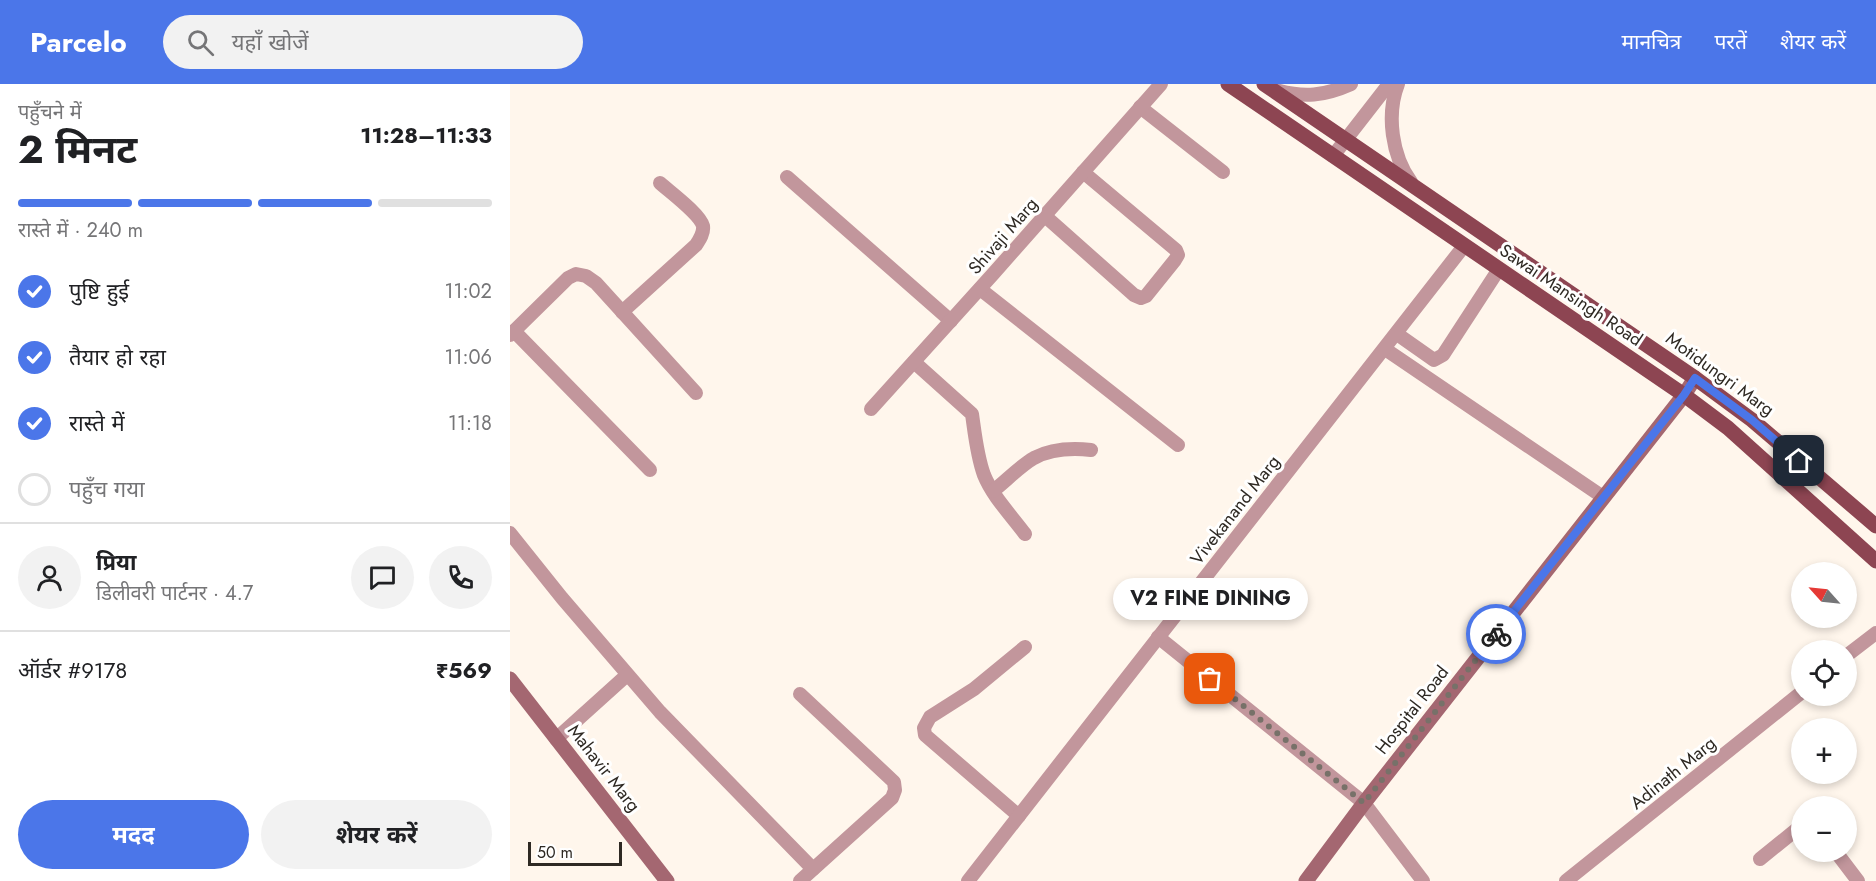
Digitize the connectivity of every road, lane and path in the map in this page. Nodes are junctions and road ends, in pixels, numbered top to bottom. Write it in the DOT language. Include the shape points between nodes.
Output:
graph roads {
  1 [pos="1161,84"];
  2 [pos="1228,84"];
  3 [pos="1351,84"];
  4 [pos="1389,84"];
  5 [pos="1398,84"];
  6 [pos="1268,86"];
  7 [pos="1140,108"];
  8 [pos="1346,139"];
  9 [pos="1333,156"];
  10 [pos="1083,172"];
  11 [pos="1223,172"];
  12 [pos="787,177"];
  13 [pos="660,183"];
  14 [pos="1414,186"];
  15 [pos="1045,216"];
  16 [pos="1464,246"];
  17 [pos="1499,269"];
  18 [pos="980,289"];
  19 [pos="622,312"];
  20 [pos="951,321"];
  21 [pos="512,333"];
  22 [pos="1397,334"];
  23 [pos="1385,350"];
  24 [pos="914,362"];
  25 [pos="1695,378"];
  26 [pos="696,393"];
  27 [pos="1684,395"];
  28 [pos="871,410"];
  29 [pos="1178,445"];
  30 [pos="1091,450"];
  31 [pos="650,470"];
  32 [pos="993,491"];
  33 [pos="1603,497"];
  34 [pos="1876,526"];
  35 [pos="510,533"];
  36 [pos="1025,534"];
  37 [pos="1876,561"];
  38 [pos="1876,633"];
  39 [pos="1158,637"];
  40 [pos="1025,647"];
  41 [pos="1857,648"];
  42 [pos="627,675"];
  43 [pos="510,679"];
  44 [pos="800,694"];
  45 [pos="1791,701"];
  46 [pos="556,739"];
  47 [pos="1364,803"];
  48 [pos="1019,816"];
  49 [pos="1791,834"];
  50 [pos="1760,859"];
  51 [pos="1844,862"];
  52 [pos="813,869"];
  53 [pos="668,881"];
  54 [pos="800,881"];
  55 [pos="968,881"];
  56 [pos="1306,881"];
  57 [pos="1423,881"];
  58 [pos="1566,881"];
  59 [pos="1858,881"];
  1 -- 7 [label="street, Shivaji Marg"];
  2 -- 9 [label="main road, Sawai Mansingh Road"];
  3 -- 6 [label="street" via="1334,92 1298,96"];
  4 -- 8 [label="street"];
  5 -- 14 [label="street" via="1392,116 1397,155"];
  6 -- 8 [label="main road, Motidungri Marg"];
  7 -- 10 [label="street, Shivaji Marg"];
  7 -- 11 [label="street"];
  8 -- 9 [label="street"];
  8 -- 14 [label="main road, Motidungri Marg"];
  9 -- 16 [label="main road, Sawai Mansingh Road"];
  10 -- 15 [label="street, Shivaji Marg"];
  10 -- 15 [label="street" via="1176,250 1176,260 1146,296 1134,295"];
  12 -- 20 [label="street"];
  13 -- 19 [label="street" via="695,215 703,225 702,234 696,245"];
  14 -- 25 [label="main road, Motidungri Marg"];
  15 -- 18 [label="street, Shivaji Marg"];
  16 -- 17 [label="main road, Sawai Mansingh Road"];
  16 -- 22 [label="street, Vivekanand Marg"];
  17 -- 22 [label="street" via="1443,355 1434,360"];
  17 -- 27 [label="main road, Sawai Mansingh Road"];
  18 -- 20 [label="street, Shivaji Marg"];
  18 -- 29 [label="street"];
  19 -- 21 [label="street" via="596,283 576,273"];
  19 -- 26 [label="street"];
  20 -- 24 [label="street, Shivaji Marg"];
  21 -- 31 [label="street"];
  22 -- 23 [label="street, Vivekanand Marg"];
  23 -- 33 [label="street"];
  23 -- 39 [label="street, Vivekanand Marg"];
  24 -- 28 [label="street, Shivaji Marg"];
  24 -- 32 [label="street" via="972,414 981,464"];
  25 -- 27 [label="street, Hospital Road"];
  25 -- 34 [label="main road, Motidungri Marg" via="1752,420"];
  27 -- 33 [label="street, Hospital Road"];
  27 -- 37 [label="main road, Sawai Mansingh Road" via="1728,428"];
  30 -- 32 [label="street" via="1074,448 1034,458"];
  32 -- 36 [label="street"];
  33 -- 47 [label="street, Hospital Road"];
  35 -- 42 [label="street"];
  38 -- 41 [label="street"];
  39 -- 47 [label="street"];
  39 -- 48 [label="street, Vivekanand Marg"];
  40 -- 48 [label="street" via="974,689 930,717 924,728 925,735"];
  42 -- 46 [label="street"];
  42 -- 52 [label="street"];
  43 -- 46 [label="street, Mahavir Marg"];
  44 -- 52 [label="street" via="894,782 896,790 892,798"];
  45 -- 58 [label="street, Adinath Marg"];
  46 -- 53 [label="street, Mahavir Marg"];
  47 -- 56 [label="street, Hospital Road"];
  47 -- 57 [label="street"];
  48 -- 55 [label="street, Vivekanand Marg"];
  49 -- 50 [label="street"];
  51 -- 59 [label="street"];
  52 -- 54 [label="street"];
}
